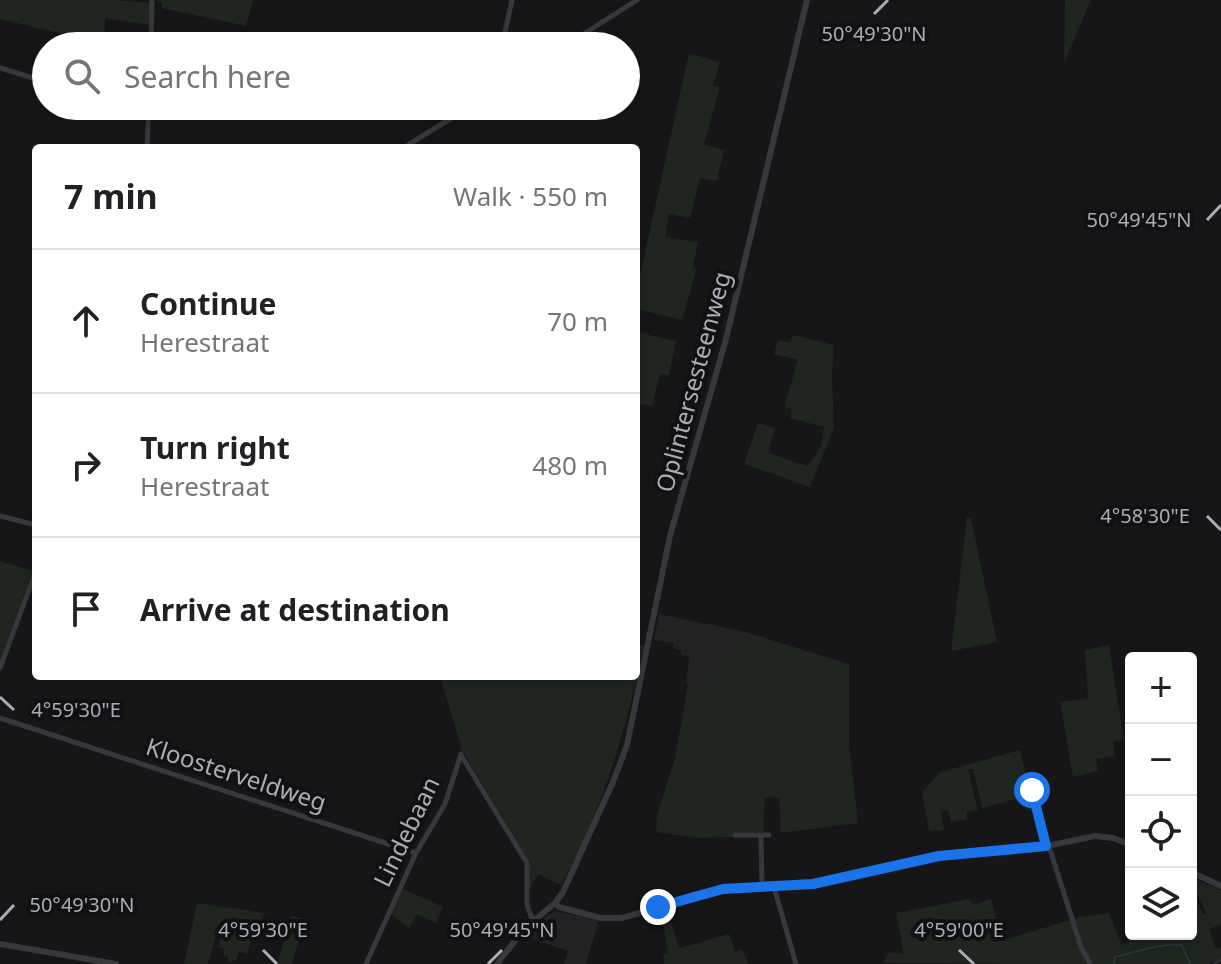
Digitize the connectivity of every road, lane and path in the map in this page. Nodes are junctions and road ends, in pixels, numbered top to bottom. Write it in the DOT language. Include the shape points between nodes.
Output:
graph roads {
  1 [pos="152,0"];
  2 [pos="512,0"];
  3 [pos="637,0"];
  4 [pos="807,0"];
  5 [pos="151,32"];
  6 [pos="505,32"];
  7 [pos="587,32"];
  8 [pos="0,68"];
  9 [pos="32,78"];
  10 [pos="148,120"];
  11 [pos="448,120"];
  12 [pos="147,144"];
  13 [pos="409,144"];
  14 [pos="0,516"];
  15 [pos="32,524"];
  16 [pos="32,582"];
  17 [pos="0,668"];
  18 [pos="0,718"];
  19 [pos="1032,790"];
  20 [pos="735,835"];
  21 [pos="761,835"];
  22 [pos="769,835"];
  23 [pos="1125,843"];
  24 [pos="1048,846"];
  25 [pos="416,853"];
  26 [pos="1197,875"];
  27 [pos="762,886"];
  28 [pos="1221,886"];
  29 [pos="774,887"];
  30 [pos="555,903"];
  31 [pos="533,921"];
  32 [pos="0,944"];
  33 [pos="116,964"];
  34 [pos="366,964"];
  35 [pos="499,964"];
  36 [pos="796,964"];
  37 [pos="1090,964"];
  1 -- 5 [label="street"];
  2 -- 6 [label="street"];
  3 -- 7 [label="street"];
  4 -- 30 [label="street, Oplintersesteenweg" via="729,329 670,536 627,745 575,869"];
  8 -- 9 [label="street"];
  10 -- 12 [label="street"];
  11 -- 13 [label="street"];
  14 -- 15 [label="street"];
  16 -- 17 [label="street"];
  18 -- 25 [label="street, Kloosterveldweg"];
  19 -- 24 [label="street"];
  20 -- 21 [label="street"];
  21 -- 22 [label="street"];
  21 -- 27 [label="street"];
  23 -- 24 [label="street" via="1095,836"];
  24 -- 29 [label="street" via="939,856 813,884"];
  24 -- 37 [label="street"];
  25 -- 31 [label="street, Lindebaan" via="445,804 461,754 527,863 527,905"];
  25 -- 34 [label="street, Lindebaan"];
  26 -- 28 [label="street"];
  27 -- 29 [label="street"];
  27 -- 30 [label="street" via="723,889 612,919"];
  29 -- 36 [label="street"];
  30 -- 31 [label="street"];
  31 -- 35 [label="street"];
  32 -- 33 [label="street"];
}
